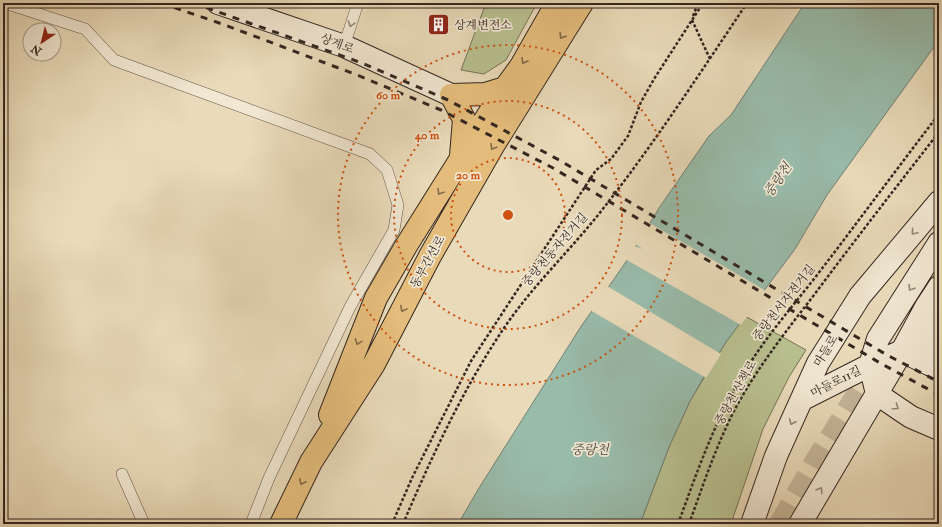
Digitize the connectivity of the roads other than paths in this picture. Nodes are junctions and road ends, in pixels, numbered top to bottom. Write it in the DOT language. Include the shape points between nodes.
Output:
graph roads {
  1 [pos="5,3"];
  2 [pos="218,3"];
  3 [pos="358,3"];
  4 [pos="557,3"];
  5 [pos="582,3"];
  6 [pos="344,46"];
  7 [pos="505,88"];
  8 [pos="451,96"];
  9 [pos="461,159"];
  10 [pos="939,202"];
  11 [pos="939,243"];
  12 [pos="939,287"];
  13 [pos="926,307"];
  14 [pos="902,351"];
  15 [pos="939,361"];
  16 [pos="870,365"];
  17 [pos="939,368"];
  18 [pos="877,394"];
  19 [pos="803,398"];
  20 [pos="939,429"];
  21 [pos="311,462"];
  22 [pos="122,474"];
  23 [pos="144,524"];
  24 [pos="251,524"];
  25 [pos="281,524"];
  26 [pos="752,524"];
  27 [pos="800,524"];
  1 -- 24 [label="lane" via="85,29 114,60 370,154 386,170 398,204 394,230 350,307 269,478"];
  2 -- 6 [label="main road, 상계로"];
  3 -- 6 [label="lane, one-way"];
  4 -- 7 [label="highway, one-way" via="522,66"];
  5 -- 21 [label="highway, 동부간선로, one-way" via="493,146 430,256 374,364"];
  6 -- 8 [label="main road, 상계로"];
  7 -- 8 [label="highway" via="486,94"];
  7 -- 9 [label="highway"];
  8 -- 9 [label="highway" via="464,119"];
  9 -- 21 [label="highway, one-way" via="376,298"];
  10 -- 19 [label="main road, 마들로, one-way" via="860,296 818,363"];
  11 -- 16 [label="main road, one-way" via="878,339"];
  12 -- 13 [label="main road"];
  13 -- 14 [label="main road"];
  13 -- 15 [label="main road" via="923,334 928,350"];
  14 -- 16 [label="main road, 마들로11길"];
  14 -- 17 [label="main road"];
  14 -- 18 [label="main road"];
  16 -- 18 [label="main road, 마들로11길"];
  16 -- 19 [label="main road, 마들로11길"];
  18 -- 20 [label="main road, one-way" via="911,417"];
  27 -- 18 [label="main road, one-way"];
  19 -- 26 [label="main road, 마들로, one-way" via="776,456"];
  21 -- 25 [label="highway, 동부간선로, one-way"];
  22 -- 23 [label="lane"];
}
